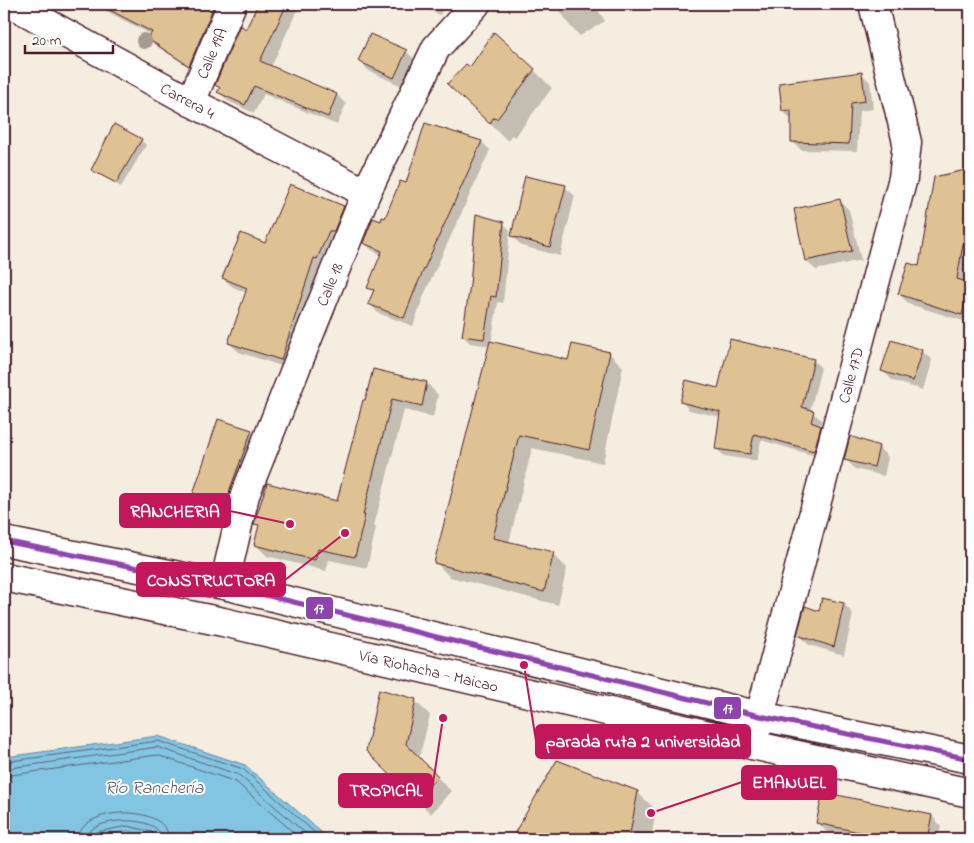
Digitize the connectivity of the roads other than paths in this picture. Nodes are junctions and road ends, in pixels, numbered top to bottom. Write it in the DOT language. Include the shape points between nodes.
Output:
graph roads {
  1 [pos="12,4"];
  2 [pos="232,4"];
  3 [pos="476,4"];
  4 [pos="872,4"];
  5 [pos="191,102"];
  6 [pos="366,193"];
  7 [pos="4,541"];
  8 [pos="4,577"];
  9 [pos="224,585"];
  10 [pos="760,716"];
  11 [pos="752,745"];
  12 [pos="970,759"];
  13 [pos="970,793"];
  1 -- 5 [label="main road, Carrera 4"];
  2 -- 5 [label="main road, Calle 19A"];
  3 -- 6 [label="main road, Calle 18" via="436,48"];
  4 -- 10 [label="main road, Calle 17D" via="907,142 902,178"];
  5 -- 6 [label="main road, Carrera 4"];
  6 -- 9 [label="main road, Calle 18" via="245,495"];
  7 -- 9 [label="main road, Vía Riohacha - Maicao"];
  8 -- 11 [label="main road, Vía Riohacha - Maicao" via="223,622"];
  9 -- 10 [label="main road, Vía Riohacha - Maicao"];
  10 -- 11 [label="main road, Calle 17D"];
  10 -- 12 [label="main road, Vía Riohacha - Maicao"];
  11 -- 13 [label="main road, Vía Riohacha - Maicao"];
}
